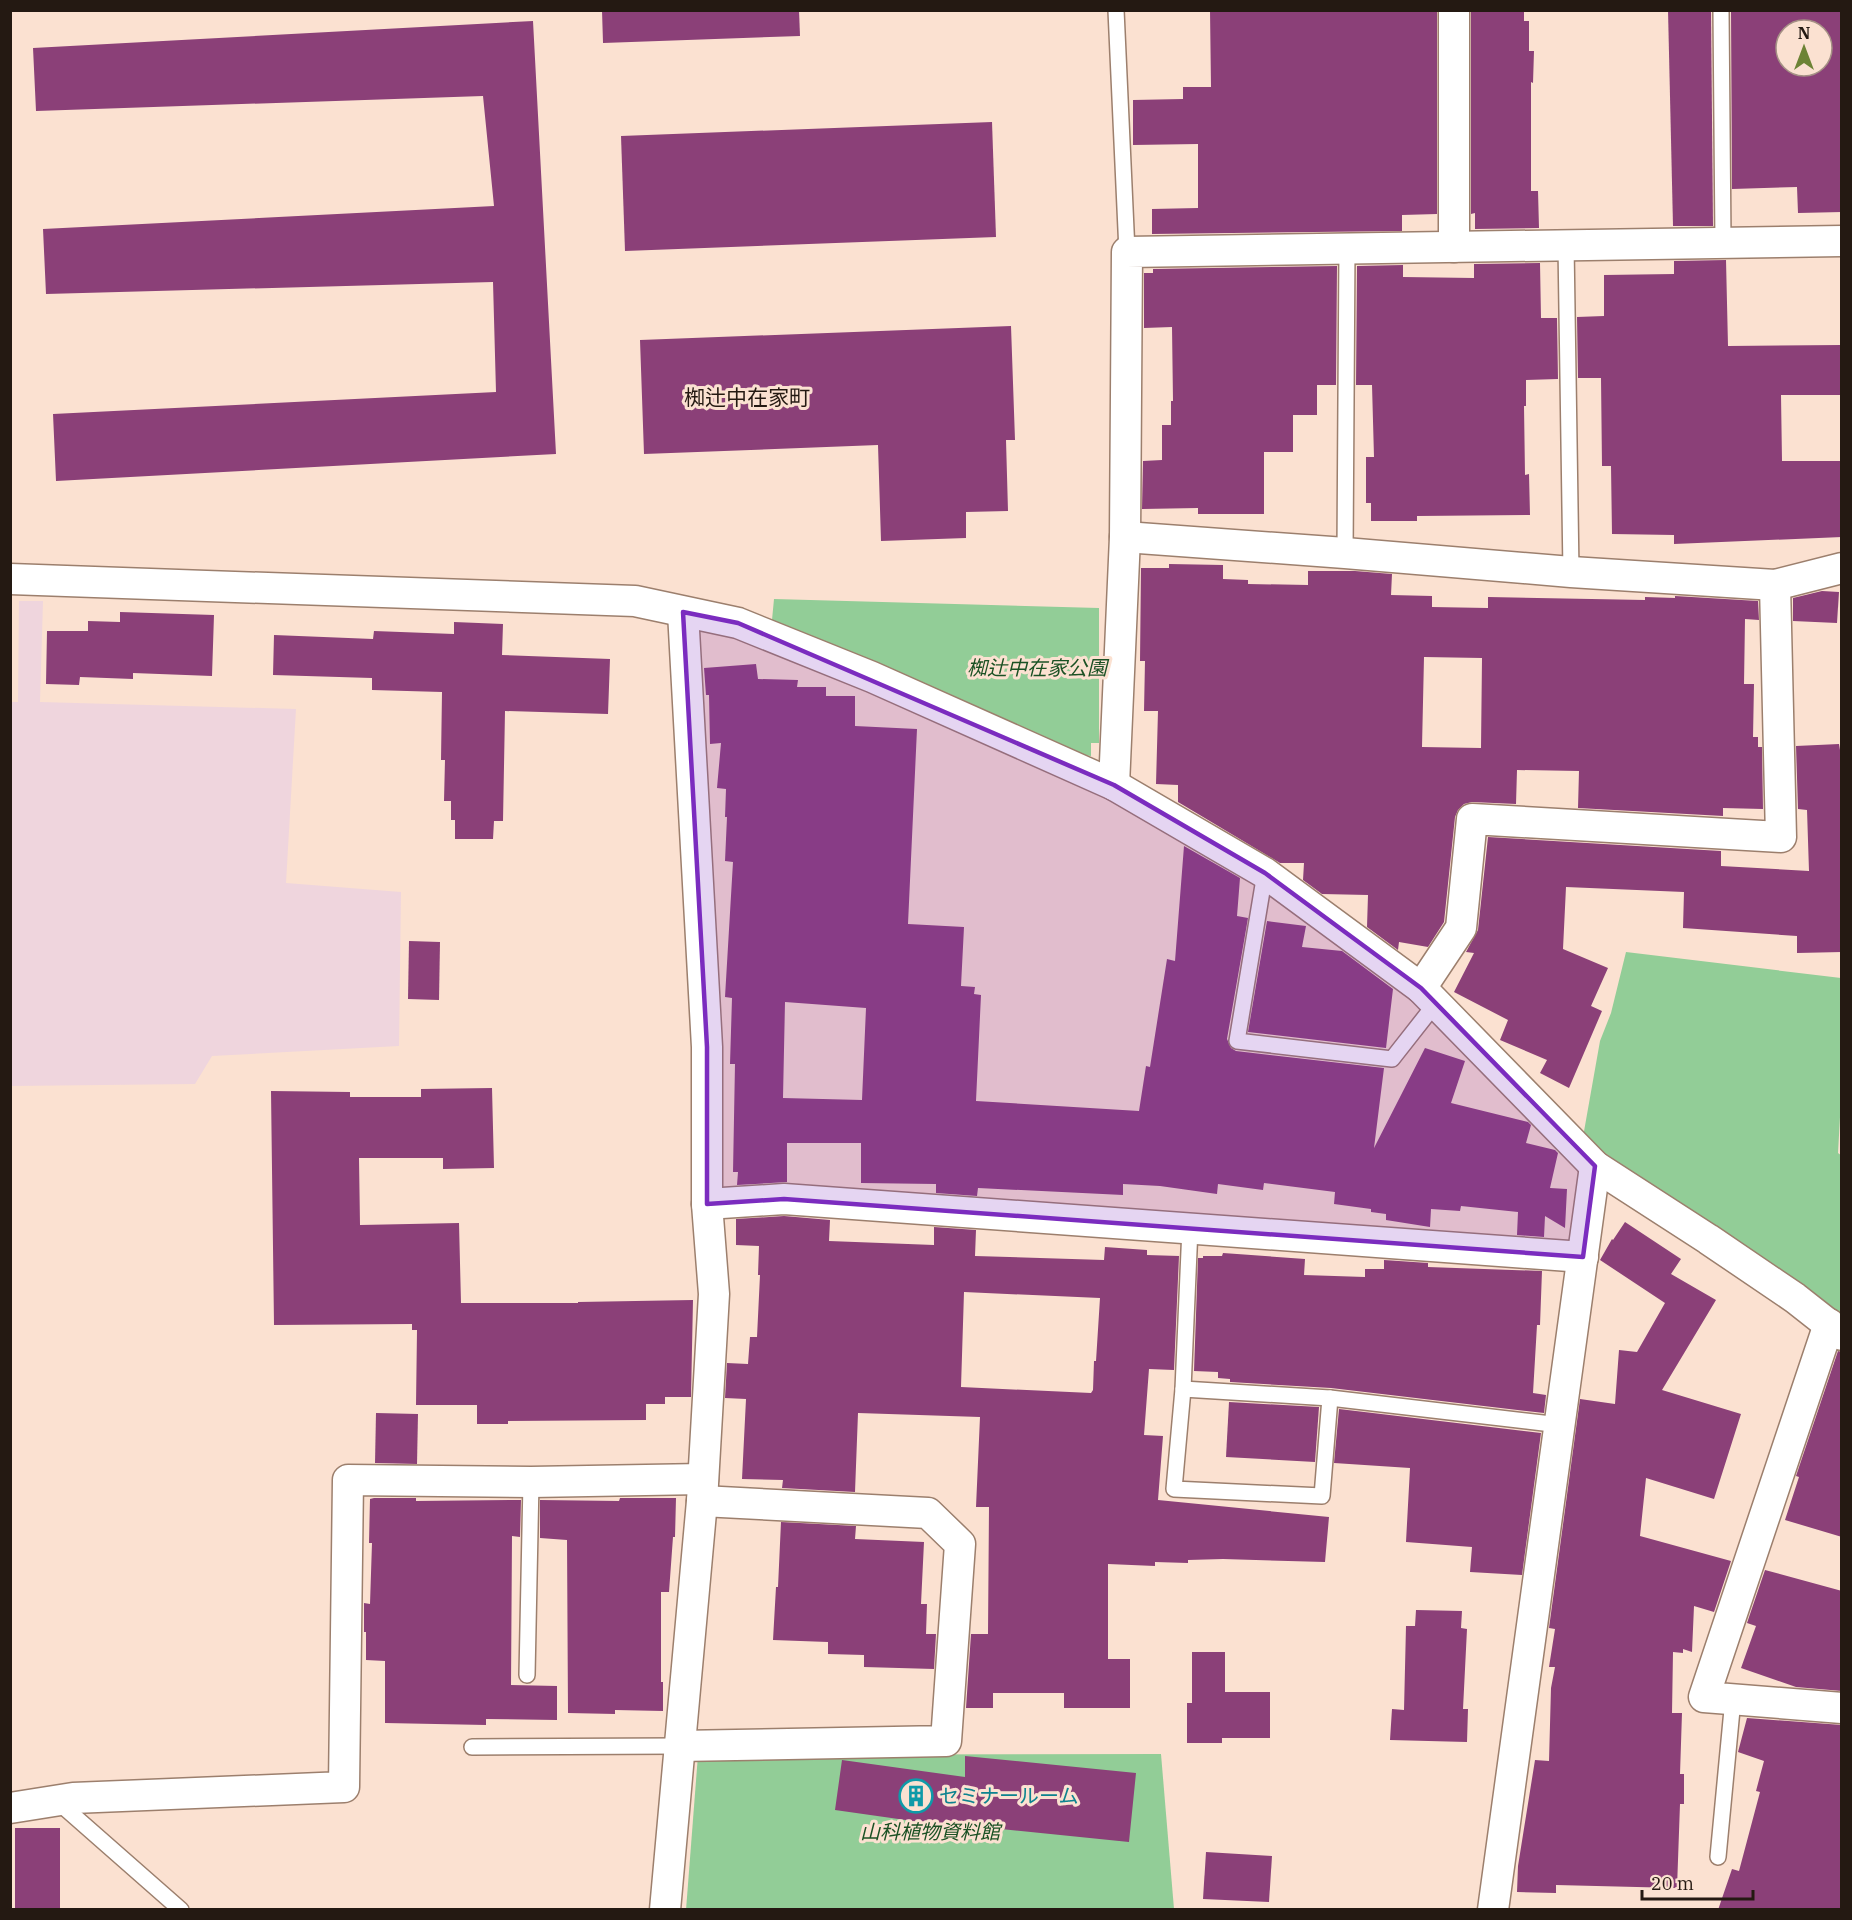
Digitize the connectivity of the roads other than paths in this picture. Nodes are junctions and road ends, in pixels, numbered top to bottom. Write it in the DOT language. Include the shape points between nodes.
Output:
graph roads {
  1 [pos="1116,10"];
  2 [pos="1455,10"];
  3 [pos="1721,10"];
  4 [pos="1842,241"];
  5 [pos="1723,243"];
  6 [pos="1566,245"];
  7 [pos="1454,247"];
  8 [pos="1347,248"];
  9 [pos="1127,252"];
  10 [pos="1125,537"];
  11 [pos="1345,553"];
  12 [pos="1842,568"];
  13 [pos="1571,572"];
  14 [pos="10,579"];
  15 [pos="1775,585"];
  16 [pos="683,612"];
  17 [pos="1113,785"];
  18 [pos="1265,873"];
  19 [pos="1428,995"];
  20 [pos="1595,1166"];
  21 [pos="707,1204"];
  22 [pos="1190,1228"];
  23 [pos="1583,1257"];
  24 [pos="1835,1329"];
  25 [pos="1183,1389"];
  26 [pos="1330,1398"];
  27 [pos="1560,1425"];
  28 [pos="531,1482"];
  29 [pos="702,1490"];
  30 [pos="527,1675"];
  31 [pos="1733,1699"];
  32 [pos="1842,1707"];
  33 [pos="679,1746"];
  34 [pos="472,1747"];
  35 [pos="57,1801"];
  36 [pos="10,1809"];
  37 [pos="1718,1857"];
  38 [pos="181,1910"];
  39 [pos="665,1910"];
  40 [pos="1493,1910"];
  1 -- 9 [label="lane"];
  2 -- 7 [label="street"];
  3 -- 5 [label="lane"];
  4 -- 5 [label="street"];
  5 -- 6 [label="street"];
  6 -- 7 [label="street"];
  6 -- 13 [label="lane"];
  7 -- 8 [label="street"];
  8 -- 9 [label="street"];
  8 -- 11 [label="lane"];
  9 -- 10 [label="street"];
  10 -- 11 [label="street"];
  10 -- 17 [label="street"];
  11 -- 13 [label="street"];
  12 -- 15 [label="street"];
  13 -- 15 [label="street"];
  14 -- 16 [label="street" via="635,601"];
  15 -- 19 [label="street" via="1781,837 1472,819 1461,928"];
  16 -- 17 [label="street" via="738,622"];
  16 -- 21 [label="street" via="707,1047"];
  17 -- 18 [label="street"];
  18 -- 19 [label="street"];
  18 -- 19 [label="lane" via="1237,1041 1392,1059"];
  19 -- 20 [label="street"];
  20 -- 23 [label="street"];
  20 -- 24 [label="street" via="1718,1245"];
  21 -- 22 [label="street" via="784,1199"];
  21 -- 29 [label="street" via="714,1294"];
  22 -- 23 [label="street"];
  22 -- 25 [label="lane"];
  23 -- 27 [label="street"];
  24 -- 31 [label="street" via="1704,1697"];
  25 -- 26 [label="lane"];
  25 -- 26 [label="lane" via="1174,1489 1322,1496"];
  26 -- 27 [label="lane"];
  27 -- 40 [label="street"];
  28 -- 29 [label="street"];
  28 -- 30 [label="lane"];
  28 -- 35 [label="street" via="348,1480 344,1787"];
  29 -- 33 [label="street"];
  29 -- 33 [label="street" via="928,1513 960,1544 946,1741"];
  31 -- 32 [label="street"];
  31 -- 37 [label="lane"];
  33 -- 34 [label="lane"];
  33 -- 39 [label="street"];
  35 -- 36 [label="street"];
  35 -- 38 [label="lane"];
}
